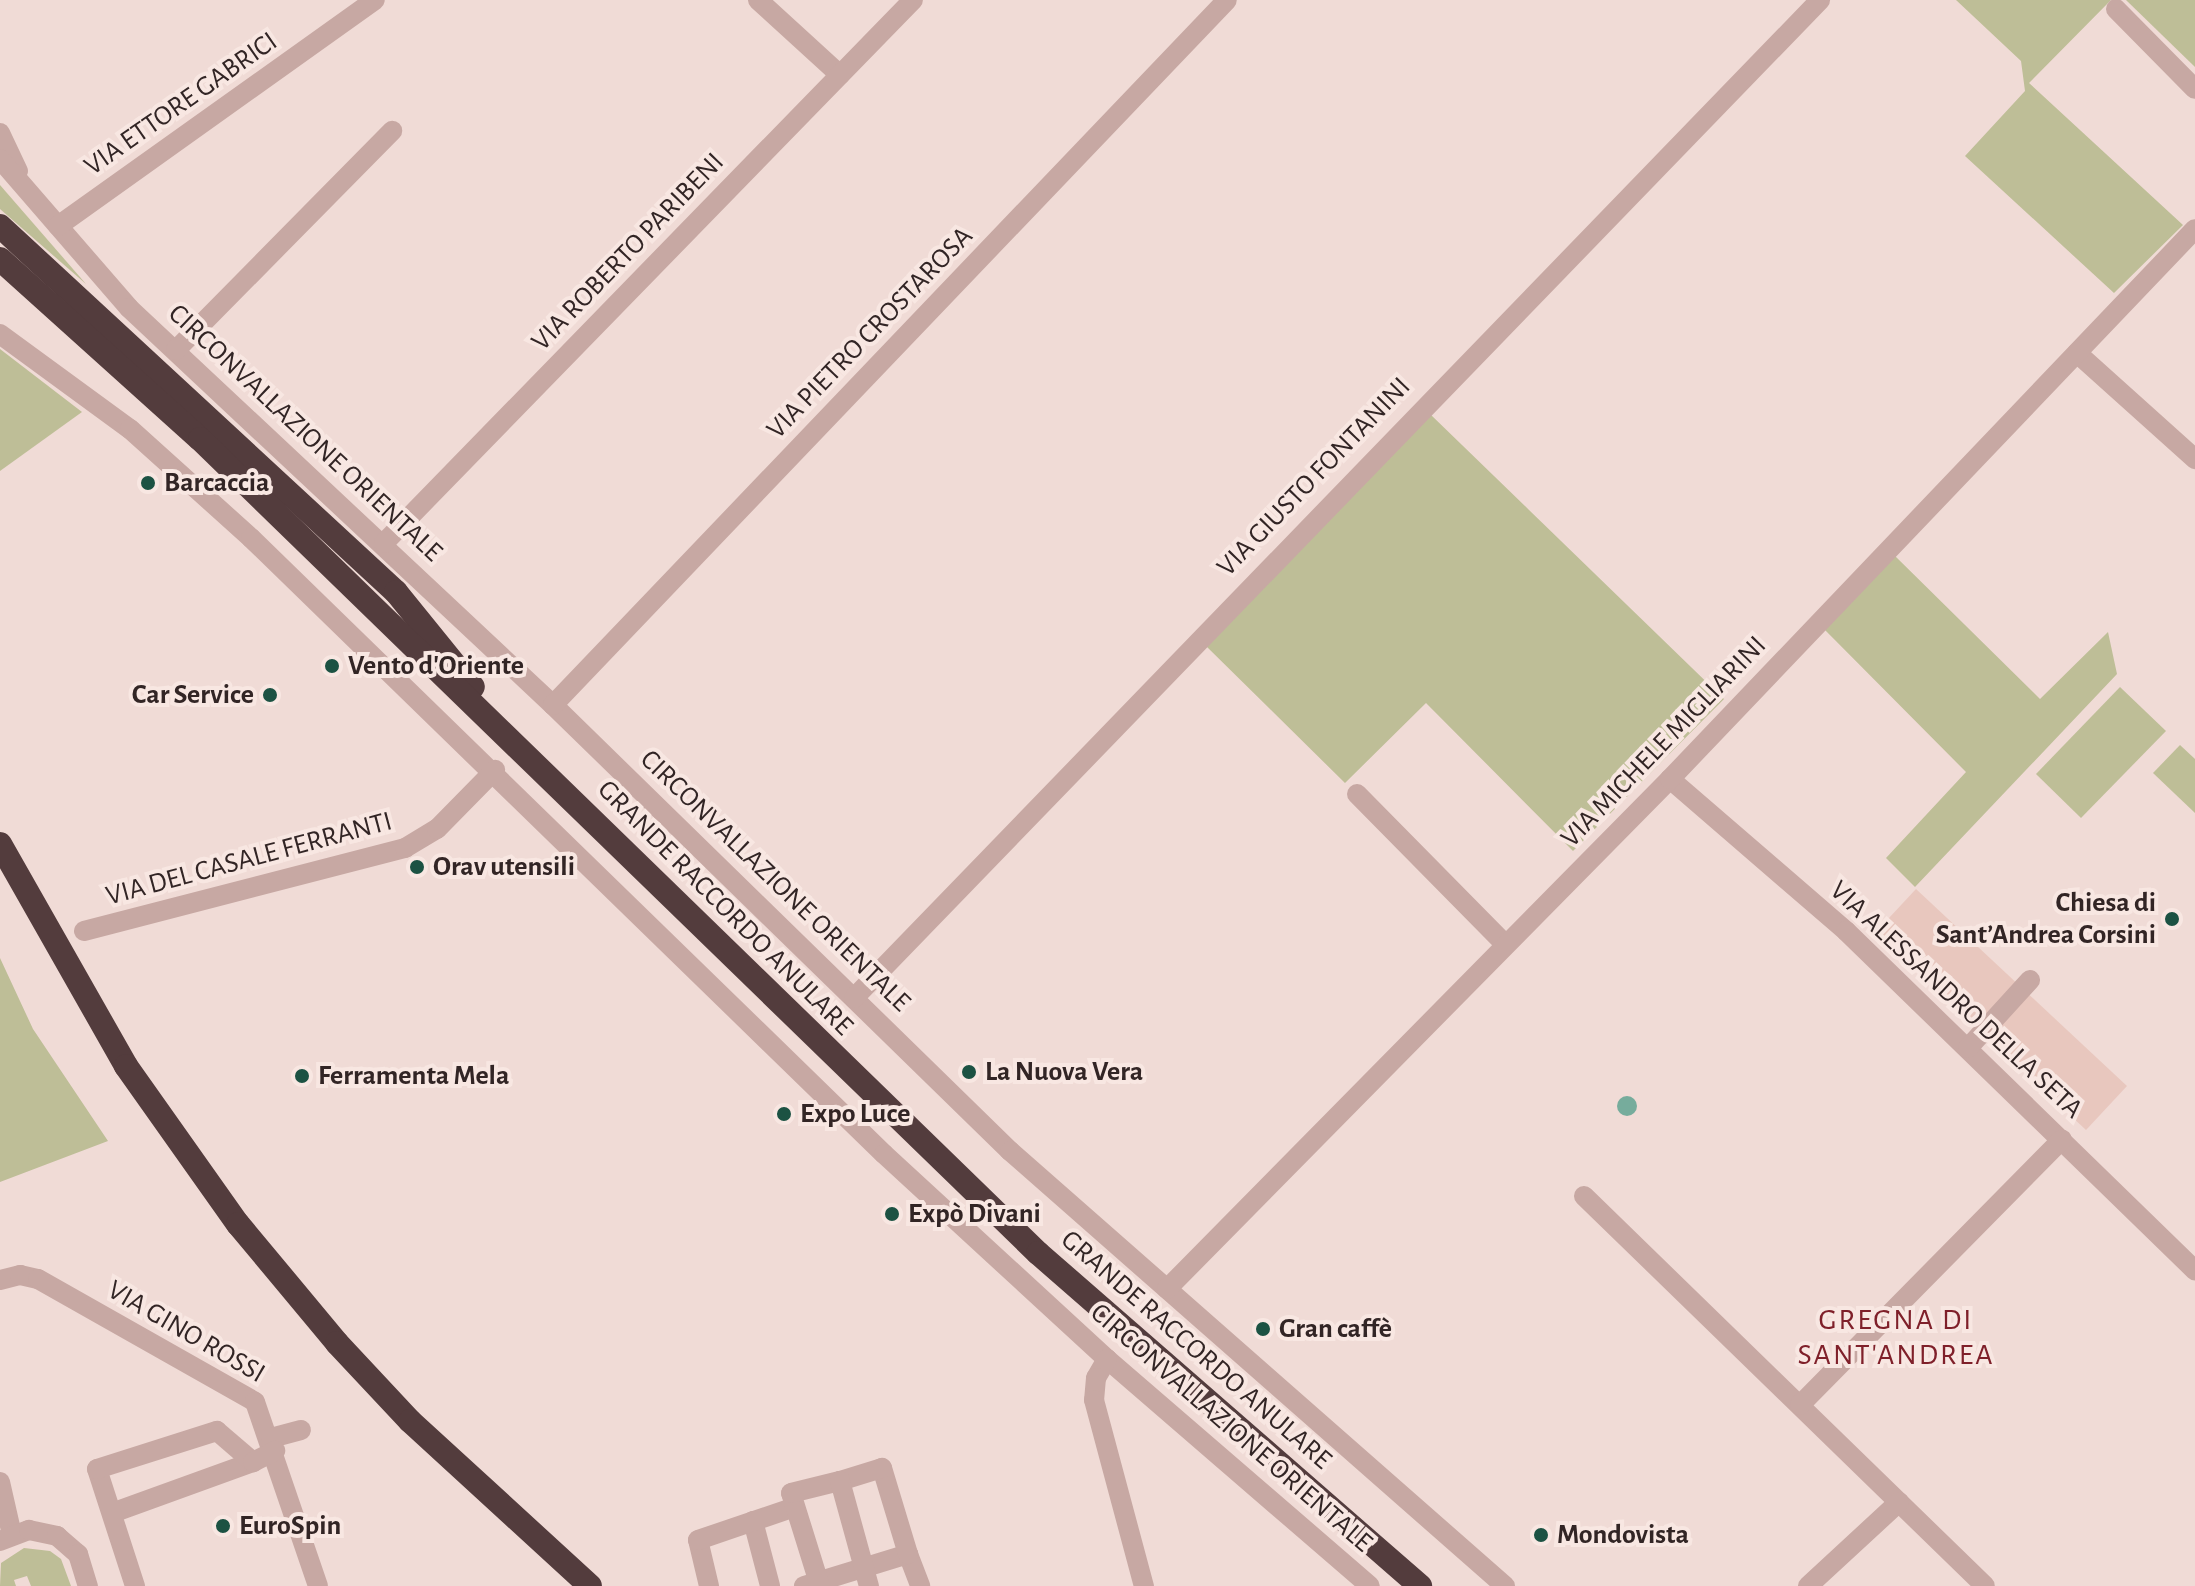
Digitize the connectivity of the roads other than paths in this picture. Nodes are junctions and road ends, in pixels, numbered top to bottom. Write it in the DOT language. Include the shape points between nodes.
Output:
graph roads {
  1 [pos="375,0"];
  2 [pos="758,0"];
  3 [pos="913,0"];
  4 [pos="1227,0"];
  5 [pos="1820,0"];
  6 [pos="2116,9"];
  7 [pos="840,75"];
  8 [pos="2195,89"];
  9 [pos="392,131"];
  10 [pos="0,133"];
  11 [pos="0,159"];
  12 [pos="29,192"];
  13 [pos="0,226"];
  14 [pos="58,226"];
  15 [pos="2195,229"];
  16 [pos="0,259"];
  17 [pos="0,334"];
  18 [pos="176,350"];
  19 [pos="2077,353"];
  20 [pos="2195,459"];
  21 [pos="384,543"];
  22 [pos="553,705"];
  23 [pos="512,740"];
  24 [pos="495,770"];
  25 [pos="1670,779"];
  26 [pos="1357,794"];
  27 [pos="0,844"];
  28 [pos="84,931"];
  29 [pos="1505,944"];
  30 [pos="2030,980"];
  31 [pos="854,998"];
  32 [pos="1968,1048"];
  33 [pos="2062,1139"];
  34 [pos="1584,1196"];
  35 [pos="2195,1270"];
  36 [pos="0,1280"];
  37 [pos="1167,1289"];
  38 [pos="1107,1359"];
  39 [pos="1800,1405"];
  40 [pos="301,1430"];
  41 [pos="273,1445"];
  42 [pos="253,1462"];
  43 [pos="840,1481"];
  44 [pos="0,1482"];
  45 [pos="1899,1502"];
  46 [pos="795,1507"];
  47 [pos="112,1513"];
  48 [pos="753,1521"];
  49 [pos="6,1538"];
  50 [pos="908,1554"];
  51 [pos="867,1577"];
  52 [pos="814,1584"];
  53 [pos="88,1586"];
  54 [pos="135,1586"];
  55 [pos="318,1586"];
  56 [pos="590,1586"];
  57 [pos="709,1586"];
  58 [pos="770,1586"];
  59 [pos="920,1586"];
  60 [pos="1144,1586"];
  61 [pos="1370,1586"];
  62 [pos="1420,1586"];
  63 [pos="1505,1586"];
  64 [pos="1808,1586"];
  65 [pos="1985,1586"];
  1 -- 14 [label="street, VIA ETTORE GABRICI"];
  2 -- 7 [label="street"];
  3 -- 7 [label="street, VIA ROBERTO PARIBENI"];
  4 -- 22 [label="street, VIA PIETRO CROSTAROSA"];
  5 -- 31 [label="street, VIA GIUSTO FONTANINI"];
  6 -- 8 [label="street"];
  7 -- 21 [label="street, VIA ROBERTO PARIBENI"];
  9 -- 18 [label="street"];
  10 -- 12 [label="street"];
  11 -- 12 [label="street"];
  12 -- 14 [label="street, CIRCONVALLAZIONE ORIENTALE"];
  13 -- 23 [label="highway" via="396,592"];
  14 -- 18 [label="street, CIRCONVALLAZIONE ORIENTALE" via="129,308"];
  15 -- 19 [label="street, VIA MICHELE MIGLIARINI"];
  16 -- 23 [label="highway, GRANDE RACCORDO ANULARE" via="200,439"];
  17 -- 24 [label="street, CIRCONVALLAZIONE ORIENTALE" via="130,429"];
  18 -- 21 [label="street, CIRCONVALLAZIONE ORIENTALE"];
  19 -- 20 [label="street"];
  19 -- 25 [label="street, VIA MICHELE MIGLIARINI"];
  21 -- 22 [label="street, CIRCONVALLAZIONE ORIENTALE"];
  22 -- 31 [label="street, CIRCONVALLAZIONE ORIENTALE"];
  23 -- 62 [label="highway, GRANDE RACCORDO ANULARE" via="1038,1253"];
  24 -- 28 [label="street, VIA DEL CASALE FERRANTI" via="437,829 405,848"];
  24 -- 38 [label="street, CIRCONVALLAZIONE ORIENTALE" via="884,1154"];
  25 -- 29 [label="street, VIA MICHELE MIGLIARINI"];
  25 -- 32 [label="street, VIA ALESSANDRO DELLA SETA" via="1846,931"];
  26 -- 29 [label="street"];
  27 -- 56 [label="highway" via="126,1066 238,1224 410,1421"];
  29 -- 37 [label="street, VIA MICHELE MIGLIARINI"];
  30 -- 32 [label="street"];
  31 -- 37 [label="street, CIRCONVALLAZIONE ORIENTALE" via="1010,1151"];
  32 -- 33 [label="street, VIA ALESSANDRO DELLA SETA"];
  33 -- 35 [label="street, VIA ALESSANDRO DELLA SETA"];
  33 -- 39 [label="street"];
  34 -- 39 [label="street"];
  36 -- 41 [label="street, VIA GINO ROSSI" via="20,1275 38,1279 248,1396 259,1407"];
  37 -- 63 [label="street, CIRCONVALLAZIONE ORIENTALE"];
  38 -- 60 [label="street" via="1096,1378 1094,1400"];
  38 -- 61 [label="street, CIRCONVALLAZIONE ORIENTALE"];
  39 -- 45 [label="street"];
  40 -- 41 [label="street"];
  41 -- 42 [label="street"];
  41 -- 55 [label="street, VIA GINO ROSSI"];
  42 -- 47 [label="street"];
  42 -- 47 [label="street" via="217,1431 97,1469"];
  43 -- 46 [label="street" via="791,1493"];
  43 -- 50 [label="street" via="882,1468"];
  43 -- 51 [label="street"];
  44 -- 49 [label="street"];
  45 -- 64 [label="street"];
  45 -- 65 [label="street"];
  46 -- 48 [label="street"];
  46 -- 52 [label="street"];
  47 -- 54 [label="street"];
  48 -- 57 [label="street" via="698,1540"];
  48 -- 58 [label="street"];
  49 -- 53 [label="street" via="39,1531 65,1541 83,1562"];
  50 -- 51 [label="street"];
  50 -- 59 [label="street"];
  51 -- 52 [label="street"];
}
